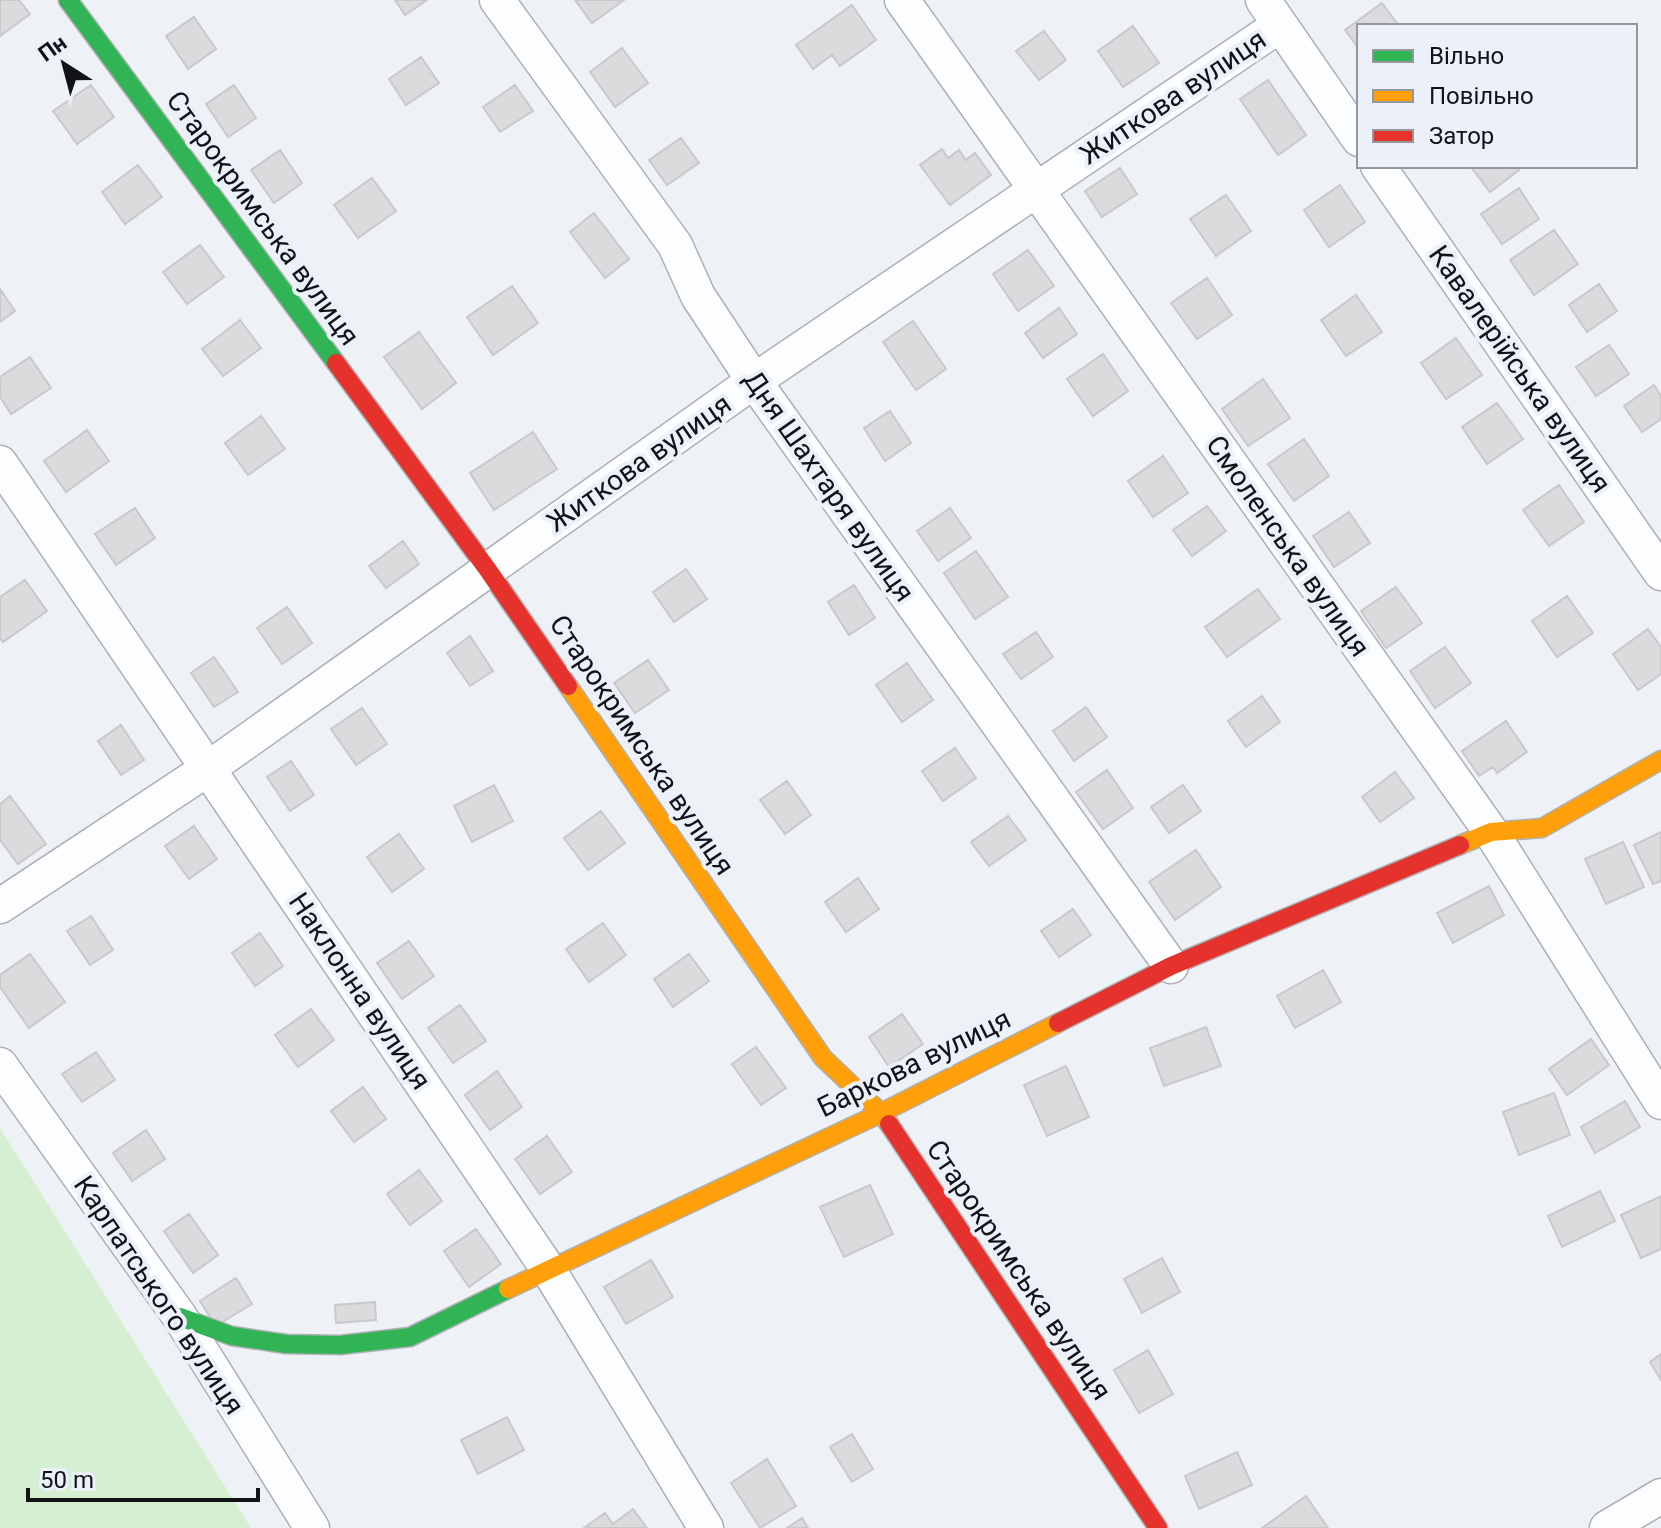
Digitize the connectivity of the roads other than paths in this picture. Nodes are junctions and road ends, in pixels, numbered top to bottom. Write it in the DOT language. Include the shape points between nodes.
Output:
graph roads {
  1 [pos="68,0"];
  2 [pos="497,0"];
  3 [pos="902,0"];
  4 [pos="1272,13"];
  5 [pos="1357,136"];
  6 [pos="1379,168"];
  7 [pos="1036,190"];
  8 [pos="754,381"];
  9 [pos="0,463"];
  10 [pos="488,570"];
  11 [pos="1661,573"];
  12 [pos="1661,760"];
  13 [pos="209,768"];
  14 [pos="1491,832"];
  15 [pos="0,906"];
  16 [pos="1171,966"];
  17 [pos="0,1065"];
  18 [pos="1661,1102"];
  19 [pos="881,1113"];
  20 [pos="548,1269"];
  21 [pos="180,1317"];
  22 [pos="1661,1496"];
  23 [pos="312,1528"];
  24 [pos="706,1528"];
  25 [pos="1158,1528"];
  26 [pos="1607,1528"];
  1 -- 10 [label="street, Старокримська вулиця"];
  2 -- 8 [label="street, Дня Шахтаря вулиця" via="675,245 698,296"];
  3 -- 7 [label="street, Смоленська вулиця"];
  4 -- 5 [label="street"];
  4 -- 7 [label="street, Житкова вулиця"];
  6 -- 11 [label="street, Кавалерійська вулиця"];
  7 -- 8 [label="street, Житкова вулиця"];
  7 -- 14 [label="street, Смоленська вулиця"];
  8 -- 10 [label="street, Житкова вулиця"];
  8 -- 16 [label="street, Дня Шахтаря вулиця"];
  9 -- 13 [label="street, Наклонна вулиця"];
  10 -- 13 [label="street, Житкова вулиця"];
  10 -- 19 [label="street, Старокримська вулиця" via="823,1058"];
  12 -- 14 [label="street, Баркова вулиця" via="1542,828"];
  13 -- 15 [label="street, Житкова вулиця"];
  13 -- 20 [label="street, Наклонна вулиця"];
  14 -- 16 [label="street, Баркова вулиця"];
  14 -- 18 [label="street, Смоленська вулиця"];
  16 -- 19 [label="street, Баркова вулиця"];
  17 -- 21 [label="street, Карпатського вулиця"];
  19 -- 20 [label="street, Баркова вулиця"];
  19 -- 25 [label="street, Старокримська вулиця"];
  20 -- 21 [label="street, Баркова вулиця" via="410,1337 340,1345 286,1344 232,1336"];
  20 -- 24 [label="street, Наклонна вулиця"];
  21 -- 23 [label="street, Карпатського вулиця"];
  22 -- 26 [label="street"];
}
